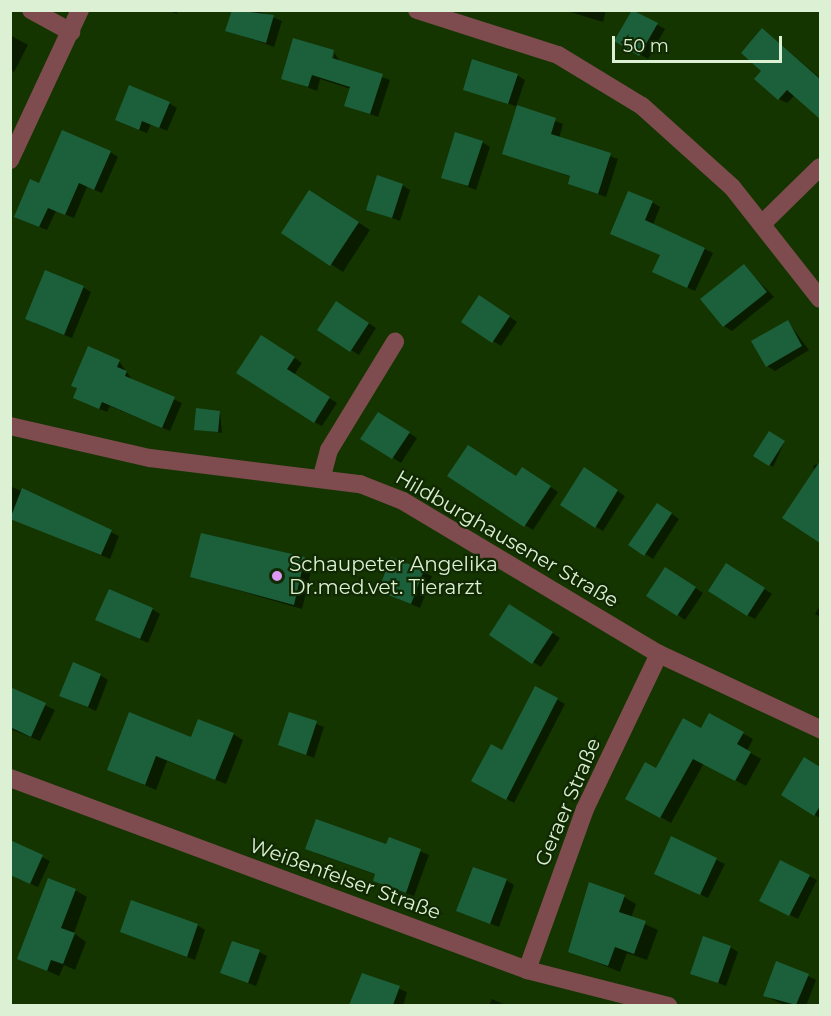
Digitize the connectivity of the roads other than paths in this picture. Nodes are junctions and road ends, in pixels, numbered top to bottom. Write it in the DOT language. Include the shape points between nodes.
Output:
graph roads {
  1 [pos="31,10"];
  2 [pos="80,10"];
  3 [pos="417,10"];
  4 [pos="70,32"];
  5 [pos="10,160"];
  6 [pos="820,167"];
  7 [pos="764,222"];
  8 [pos="820,299"];
  9 [pos="395,342"];
  10 [pos="10,426"];
  11 [pos="322,476"];
  12 [pos="659,654"];
  13 [pos="820,729"];
  14 [pos="10,778"];
  15 [pos="527,970"];
  16 [pos="668,1005"];
  1 -- 4 [label="street"];
  2 -- 4 [label="street"];
  3 -- 7 [label="street" via="558,55 592,72 642,106"];
  4 -- 5 [label="street"];
  6 -- 7 [label="street"];
  7 -- 8 [label="street"];
  9 -- 11 [label="street" via="329,450"];
  10 -- 11 [label="street, Hildburghausener Straße" via="150,458"];
  11 -- 12 [label="street, Hildburghausener Straße" via="403,501"];
  12 -- 13 [label="street, Hildburghausener Straße"];
  12 -- 15 [label="street, Geraer Straße" via="585,809"];
  14 -- 15 [label="street, Weißenfelser Straße"];
  15 -- 16 [label="street, Weißenfelser Straße"];
}
